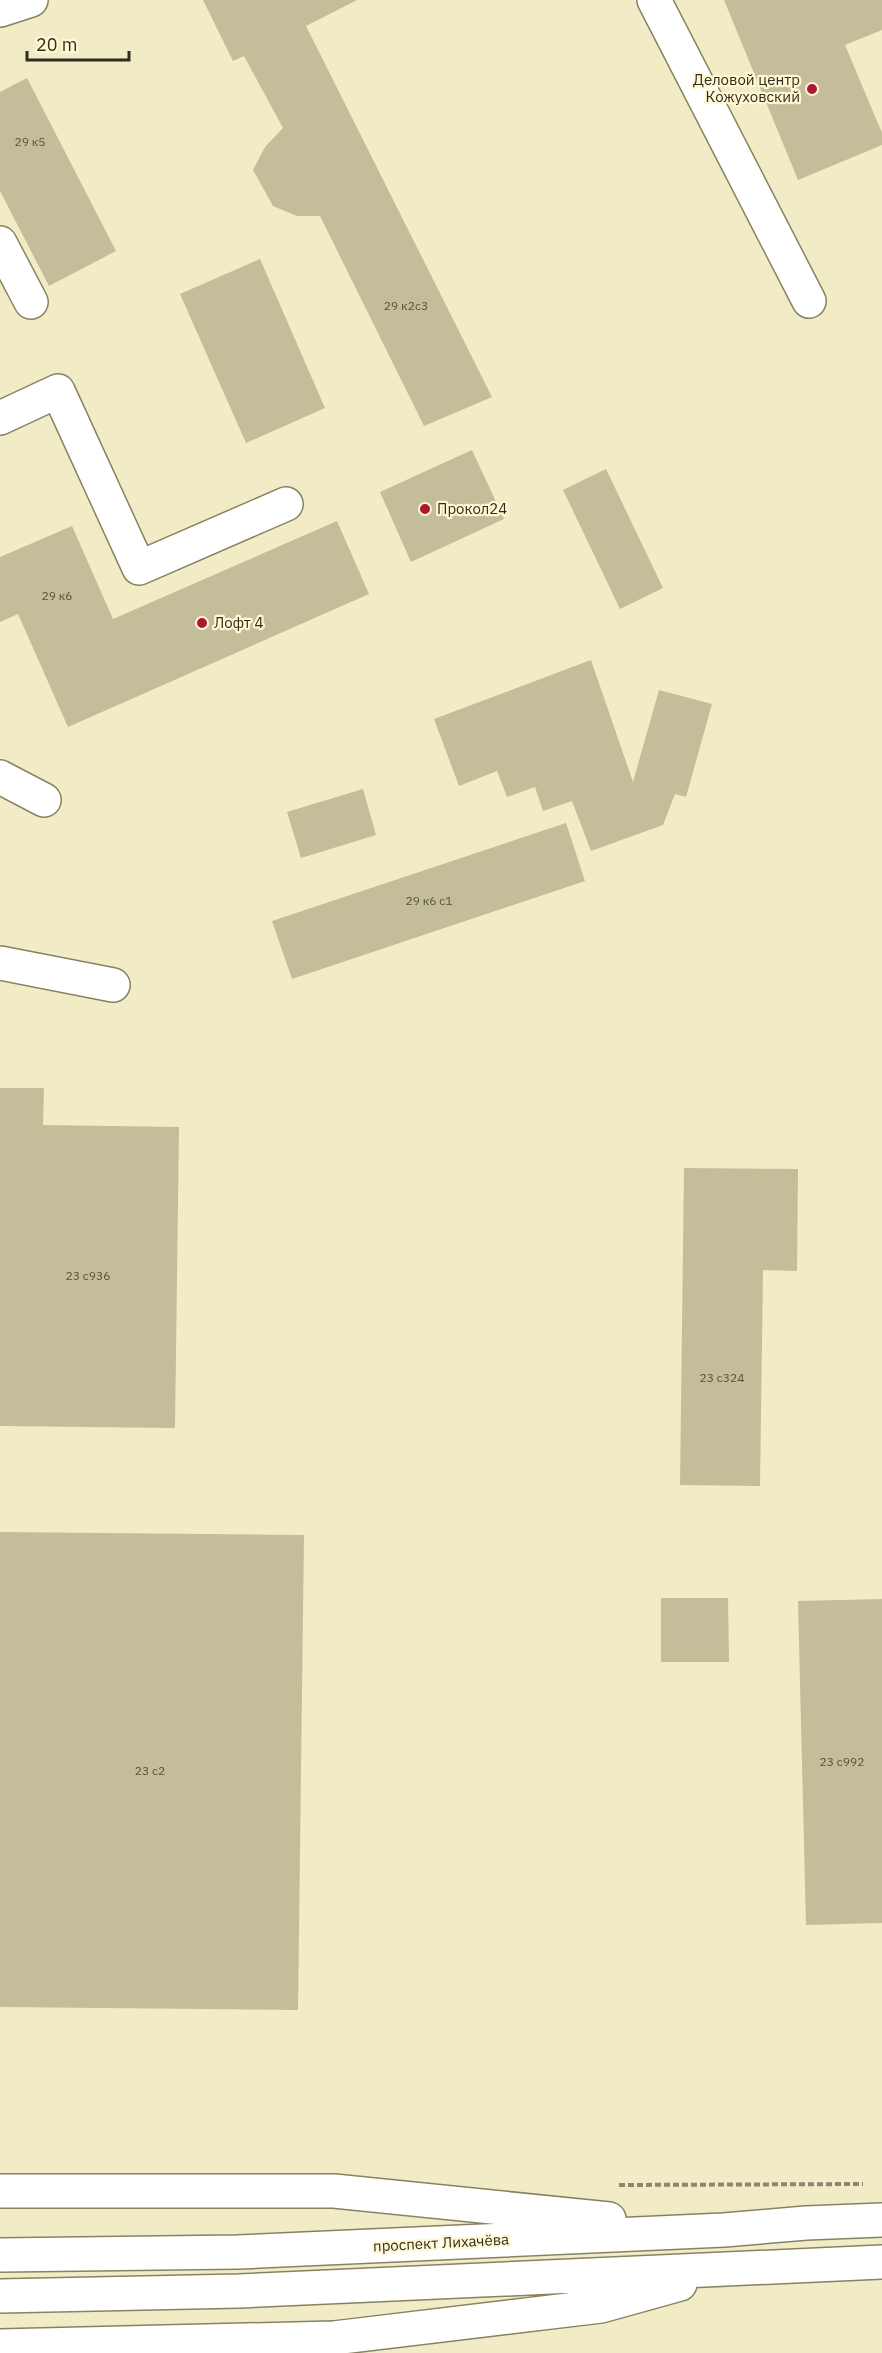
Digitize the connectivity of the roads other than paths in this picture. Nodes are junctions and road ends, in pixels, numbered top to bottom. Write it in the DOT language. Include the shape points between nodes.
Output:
graph roads {
  1 [pos="31,0"];
  2 [pos="654,0"];
  3 [pos="0,10"];
  4 [pos="0,243"];
  5 [pos="808,301"];
  6 [pos="31,302"];
  7 [pos="0,418"];
  8 [pos="286,504"];
  9 [pos="0,777"];
  10 [pos="44,800"];
  11 [pos="0,963"];
  12 [pos="113,986"];
  13 [pos="0,2191"];
  14 [pos="882,2220"];
  15 [pos="724,2230"];
  16 [pos="0,2255"];
  17 [pos="882,2262"];
  18 [pos="735,2269"];
  19 [pos="0,2296"];
  20 [pos="0,2346"];
  1 -- 3 [label="street"];
  2 -- 5 [label="street"];
  4 -- 6 [label="street"];
  7 -- 8 [label="street" via="58,391 139,568"];
  9 -- 10 [label="street"];
  11 -- 12 [label="street"];
  13 -- 15 [label="street" via="334,2191"];
  14 -- 15 [label="street, проспект Лихачёва"];
  15 -- 16 [label="street, проспект Лихачёва" via="238,2252"];
  17 -- 18 [label="street"];
  18 -- 19 [label="street" via="239,2291"];
  18 -- 20 [label="street" via="602,2306 334,2338"];
}
